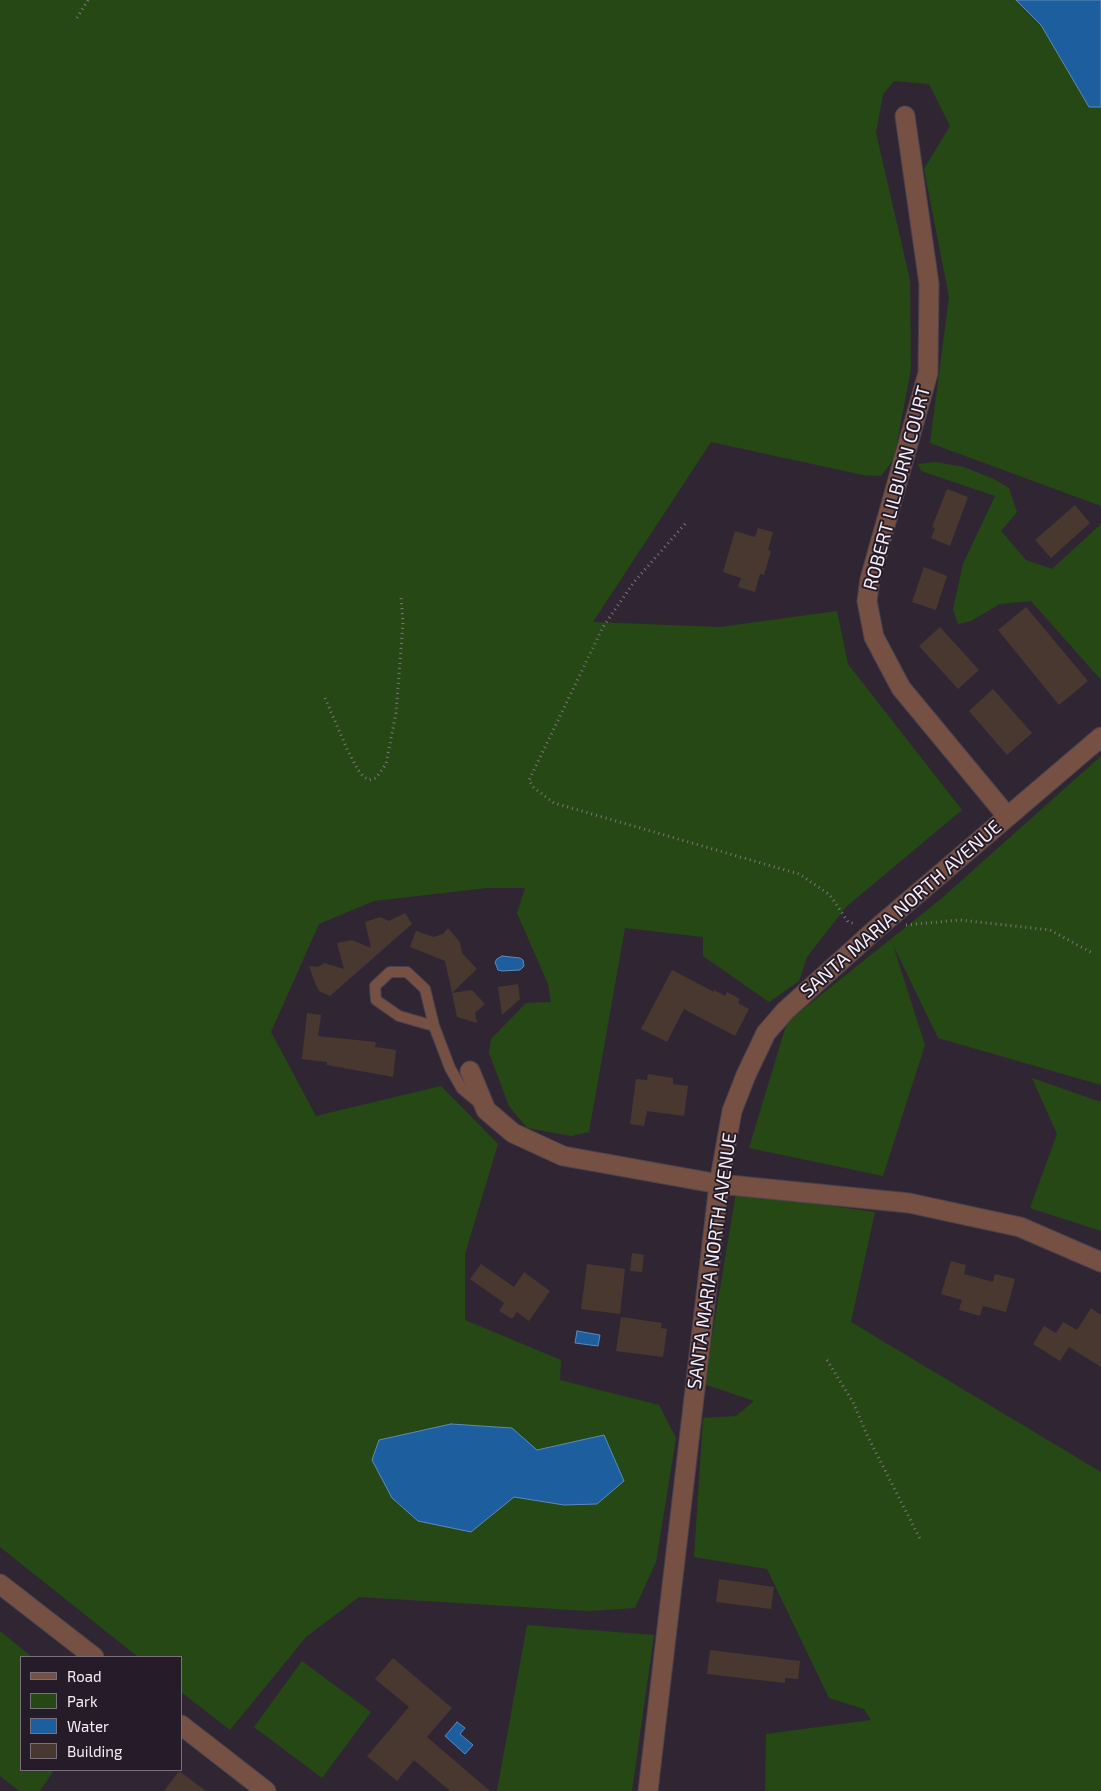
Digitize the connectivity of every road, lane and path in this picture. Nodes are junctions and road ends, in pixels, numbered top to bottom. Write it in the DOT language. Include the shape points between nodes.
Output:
graph roads {
  1 [pos="88,0"];
  2 [pos="77,18"];
  3 [pos="905,116"];
  4 [pos="685,524"];
  5 [pos="401,597"];
  6 [pos="325,698"];
  7 [pos="1101,737"];
  8 [pos="1007,816"];
  9 [pos="904,925"];
  10 [pos="876,930"];
  11 [pos="1094,954"];
  12 [pos="434,1026"];
  13 [pos="470,1071"];
  14 [pos="486,1110"];
  15 [pos="719,1184"];
  16 [pos="1101,1262"];
  17 [pos="827,1360"];
  18 [pos="920,1538"];
  19 [pos="0,1584"];
  20 [pos="93,1656"];
  21 [pos="182,1726"];
  22 [pos="266,1791"];
  23 [pos="648,1791"];
  1 -- 2 [label="path"];
  3 -- 8 [label="street, ROBERT LILBURN COURT" via="929,284 928,373 870,579 867,601 874,637 901,688"];
  4 -- 10 [label="path" via="634,582 608,620 529,780 533,787 554,802 798,874 830,895 848,922"];
  5 -- 6 [label="path" via="403,623 396,713 386,764 376,778 369,780 358,770"];
  7 -- 8 [label="street, SANTA MARIA NORTH AVENUE"];
  8 -- 10 [label="street, SANTA MARIA NORTH AVENUE"];
  9 -- 11 [label="path" via="960,920 1050,930"];
  10 -- 15 [label="street, SANTA MARIA NORTH AVENUE" via="785,1011 766,1033 732,1111"];
  12 -- 12 [label="lane" via="425,989 407,972 390,972 375,986 376,1000 399,1016"];
  12 -- 14 [label="lane" via="462,1089"];
  13 -- 14 [label="street"];
  14 -- 15 [label="street" via="513,1133 563,1156"];
  15 -- 16 [label="street" via="909,1204 1020,1227"];
  15 -- 23 [label="street, SANTA MARIA NORTH AVENUE"];
  17 -- 18 [label="path" via="853,1402"];
  19 -- 20 [label="street"];
  21 -- 22 [label="street"];
}
